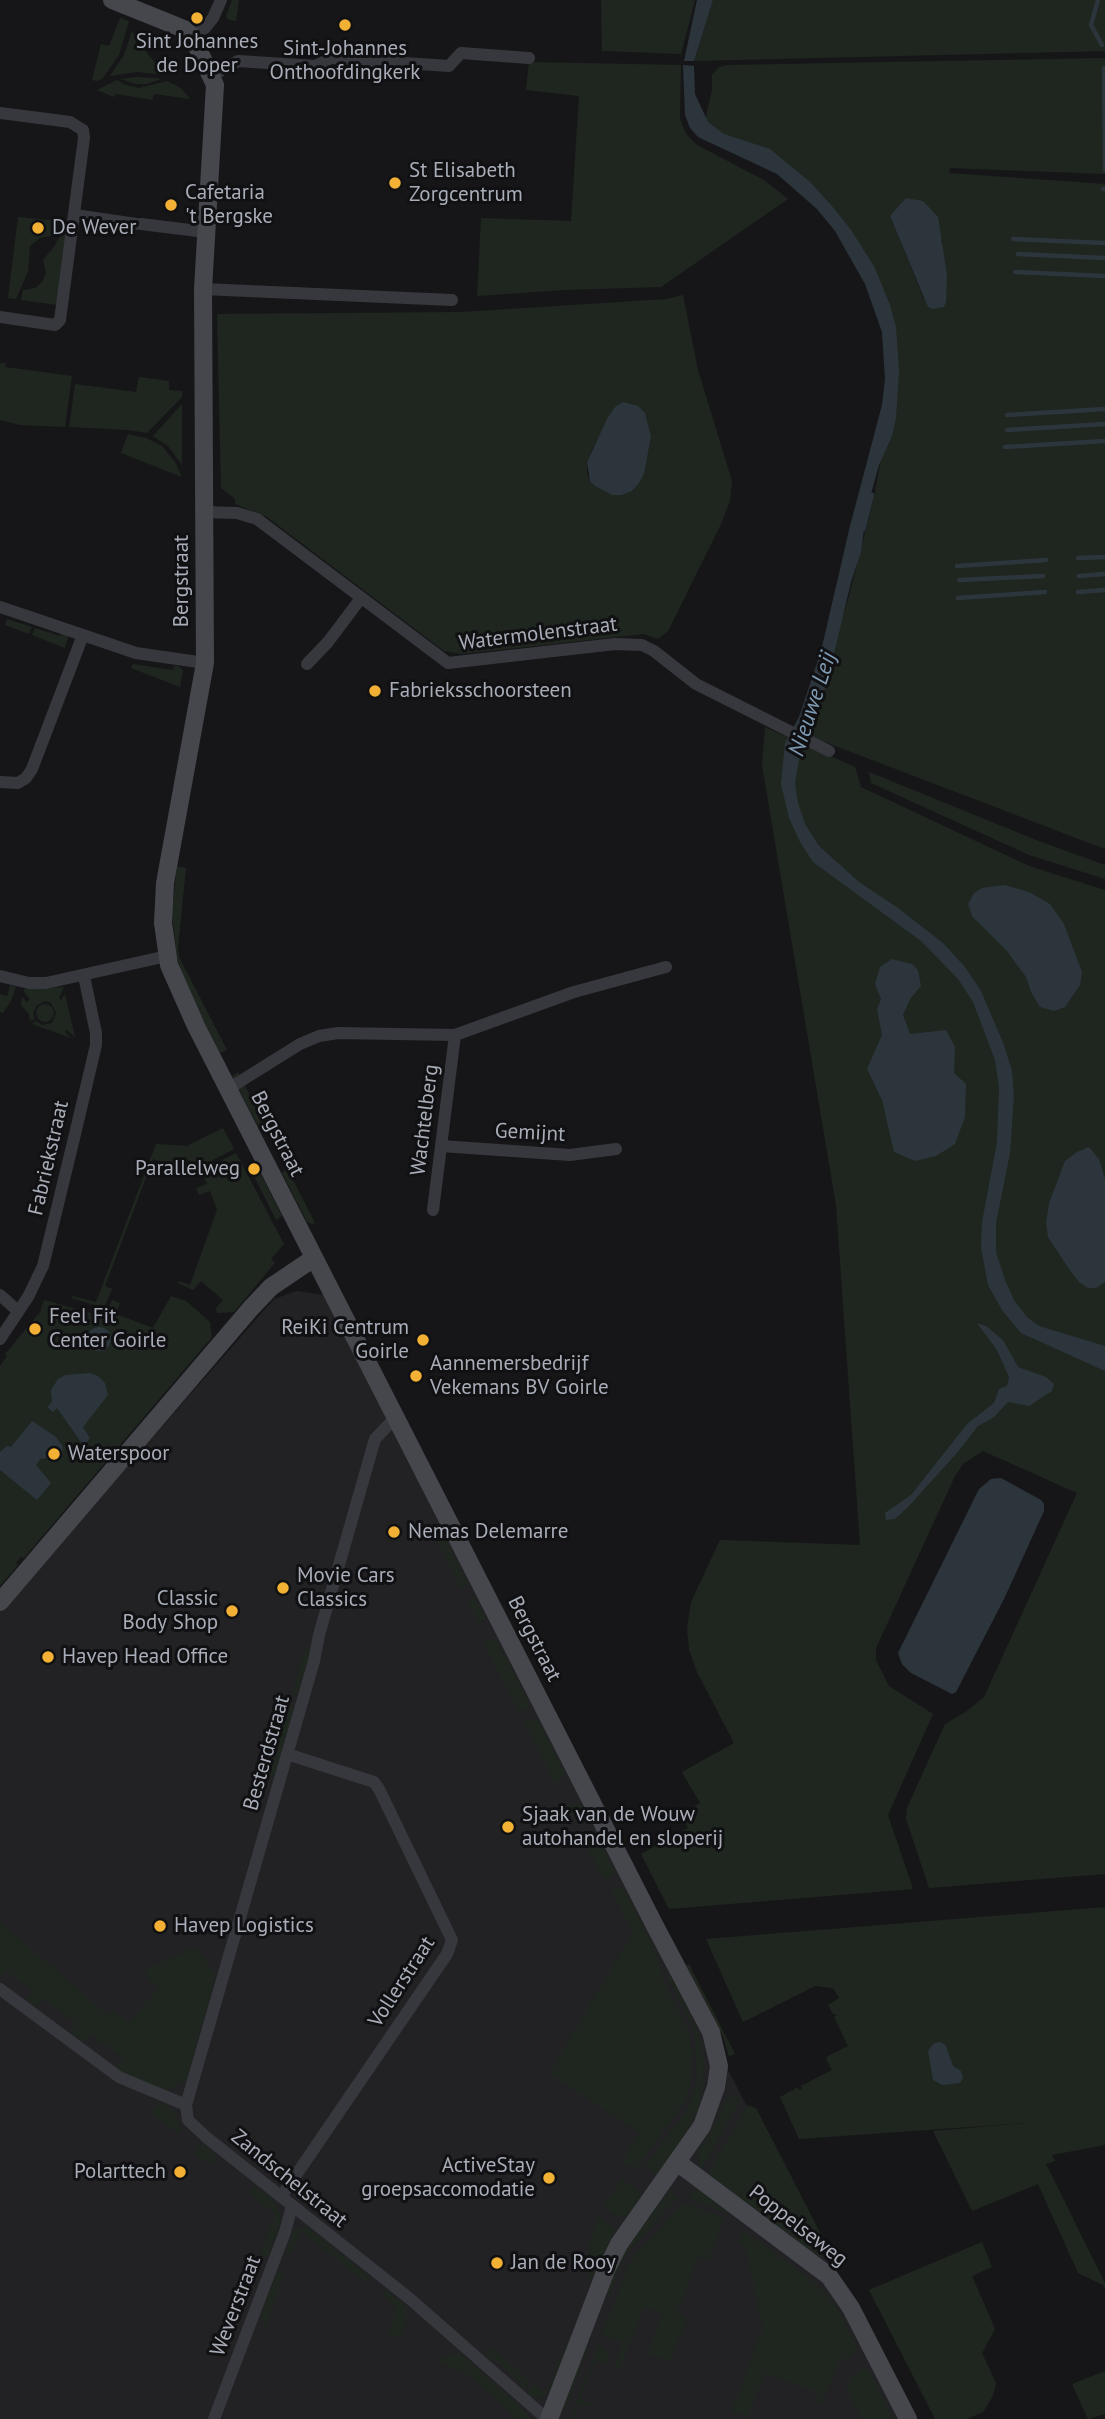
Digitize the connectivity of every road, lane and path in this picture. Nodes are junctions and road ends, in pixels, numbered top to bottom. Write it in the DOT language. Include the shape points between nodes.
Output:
graph roads {
  1 [pos="112,0"];
  2 [pos="221,0"];
  3 [pos="192,36"];
  4 [pos="529,58"];
  5 [pos="211,76"];
  6 [pos="0,113"];
  7 [pos="75,215"];
  8 [pos="206,232"];
  9 [pos="203,289"];
  10 [pos="452,300"];
  11 [pos="0,317"];
  12 [pos="204,512"];
  13 [pos="361,598"];
  14 [pos="0,607"];
  15 [pos="80,634"];
  16 [pos="205,663"];
  17 [pos="307,664"];
  18 [pos="823,749"];
  19 [pos="0,782"];
  20 [pos="167,956"];
  21 [pos="666,967"];
  22 [pos="0,976"];
  23 [pos="84,976"];
  24 [pos="455,1035"];
  25 [pos="228,1088"];
  26 [pos="441,1146"];
  27 [pos="616,1149"];
  28 [pos="433,1210"];
  29 [pos="314,1258"];
  30 [pos="0,1295"];
  31 [pos="18,1311"];
  32 [pos="0,1339"];
  33 [pos="395,1418"];
  34 [pos="0,1602"];
  35 [pos="287,1754"];
  36 [pos="0,1989"];
  37 [pos="186,2105"];
  38 [pos="677,2162"];
  39 [pos="287,2201"];
  40 [pos="214,2419"];
  41 [pos="548,2419"];
  42 [pos="908,2419"];
  1 -- 3 [label="street"];
  2 -- 3 [label="street" via="205,28"];
  3 -- 5 [label="street, Bergstraat"];
  4 -- 5 [label="street" via="461,53 449,66 331,58 315,66 238,61"];
  5 -- 8 [label="street, Bergstraat" via="215,85"];
  6 -- 7 [label="street" via="70,122 83,130"];
  7 -- 8 [label="street"];
  7 -- 11 [label="street" via="60,320 55,325"];
  8 -- 9 [label="street, Bergstraat"];
  9 -- 10 [label="street"];
  9 -- 12 [label="street, Bergstraat"];
  12 -- 13 [label="street, Watermolenstraat" via="257,519"];
  12 -- 16 [label="street, Bergstraat"];
  13 -- 17 [label="street"];
  13 -- 18 [label="street, Watermolenstraat" via="448,663 615,643 642,645 696,684"];
  14 -- 15 [label="street"];
  15 -- 16 [label="street" via="136,653"];
  15 -- 19 [label="street" via="32,769 18,783"];
  16 -- 20 [label="street, Bergstraat" via="165,883"];
  20 -- 23 [label="street"];
  20 -- 25 [label="street, Bergstraat" via="173,978"];
  21 -- 24 [label="street" via="575,992"];
  22 -- 23 [label="street" via="29,984"];
  23 -- 31 [label="street, Fabriekstraat" via="96,1045 43,1266"];
  24 -- 25 [label="street" via="319,1036"];
  24 -- 26 [label="street, Wachtelberg"];
  25 -- 29 [label="street, Bergstraat"];
  26 -- 27 [label="street, Gemijnt" via="570,1155"];
  26 -- 28 [label="street, Wachtelberg"];
  29 -- 33 [label="street, Bergstraat"];
  29 -- 34 [label="street" via="271,1287 251,1308"];
  30 -- 31 [label="street"];
  31 -- 32 [label="street, Fabriekstraat"];
  33 -- 35 [label="street, Besterdstraat" via="374,1439"];
  33 -- 38 [label="street, Bergstraat" via="711,2032 719,2066 716,2087 702,2126"];
  35 -- 37 [label="street, Besterdstraat"];
  35 -- 39 [label="street, Vollerstraat" via="374,1782 452,1940"];
  36 -- 37 [label="street" via="119,2077"];
  37 -- 39 [label="street, Zandschelstraat" via="188,2120"];
  38 -- 41 [label="street, Bergstraat" via="619,2244"];
  38 -- 42 [label="street, Poppelseweg" via="829,2276 852,2308"];
  39 -- 40 [label="street, Weverstraat" via="285,2232"];
  39 -- 41 [label="street, Zandschelstraat" via="409,2298"];
}
